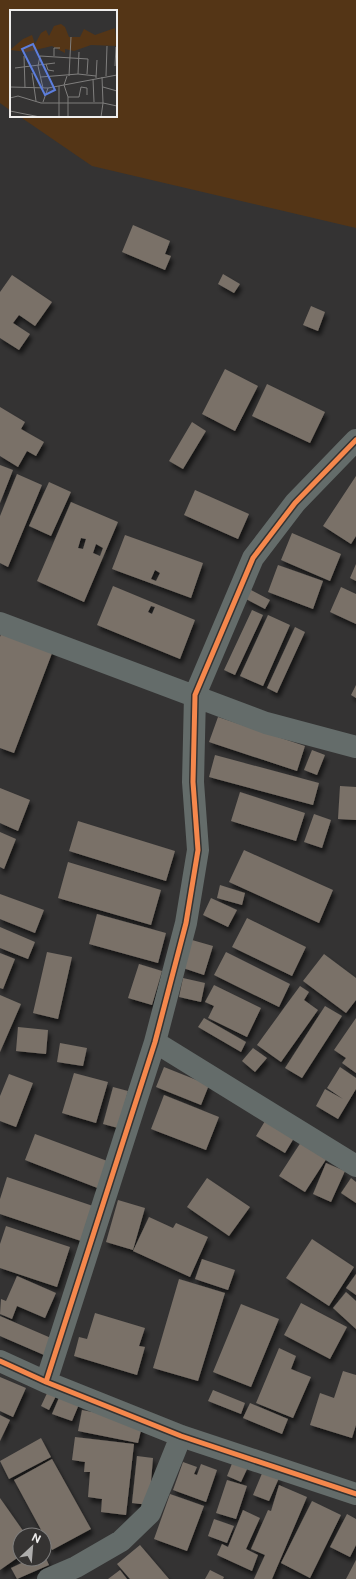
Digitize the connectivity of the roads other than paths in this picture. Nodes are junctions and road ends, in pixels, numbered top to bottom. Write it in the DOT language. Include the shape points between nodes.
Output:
graph roads {
  1 [pos="356,440"];
  2 [pos="0,623"];
  3 [pos="195,695"];
  4 [pos="356,747"];
  5 [pos="155,1042"];
  6 [pos="356,1166"];
  7 [pos="0,1361"];
  8 [pos="46,1382"];
  9 [pos="181,1436"];
  10 [pos="356,1494"];
  11 [pos="48,1579"];
  1 -- 3 [label="street" via="295,503 254,558"];
  2 -- 3 [label="street"];
  3 -- 4 [label="street" via="266,723"];
  3 -- 5 [label="street" via="193,782 198,850 186,923"];
  5 -- 6 [label="street"];
  5 -- 8 [label="street"];
  7 -- 8 [label="street"];
  8 -- 9 [label="street"];
  9 -- 10 [label="street"];
  9 -- 11 [label="street" via="150,1513 121,1541 76,1568"];
}
